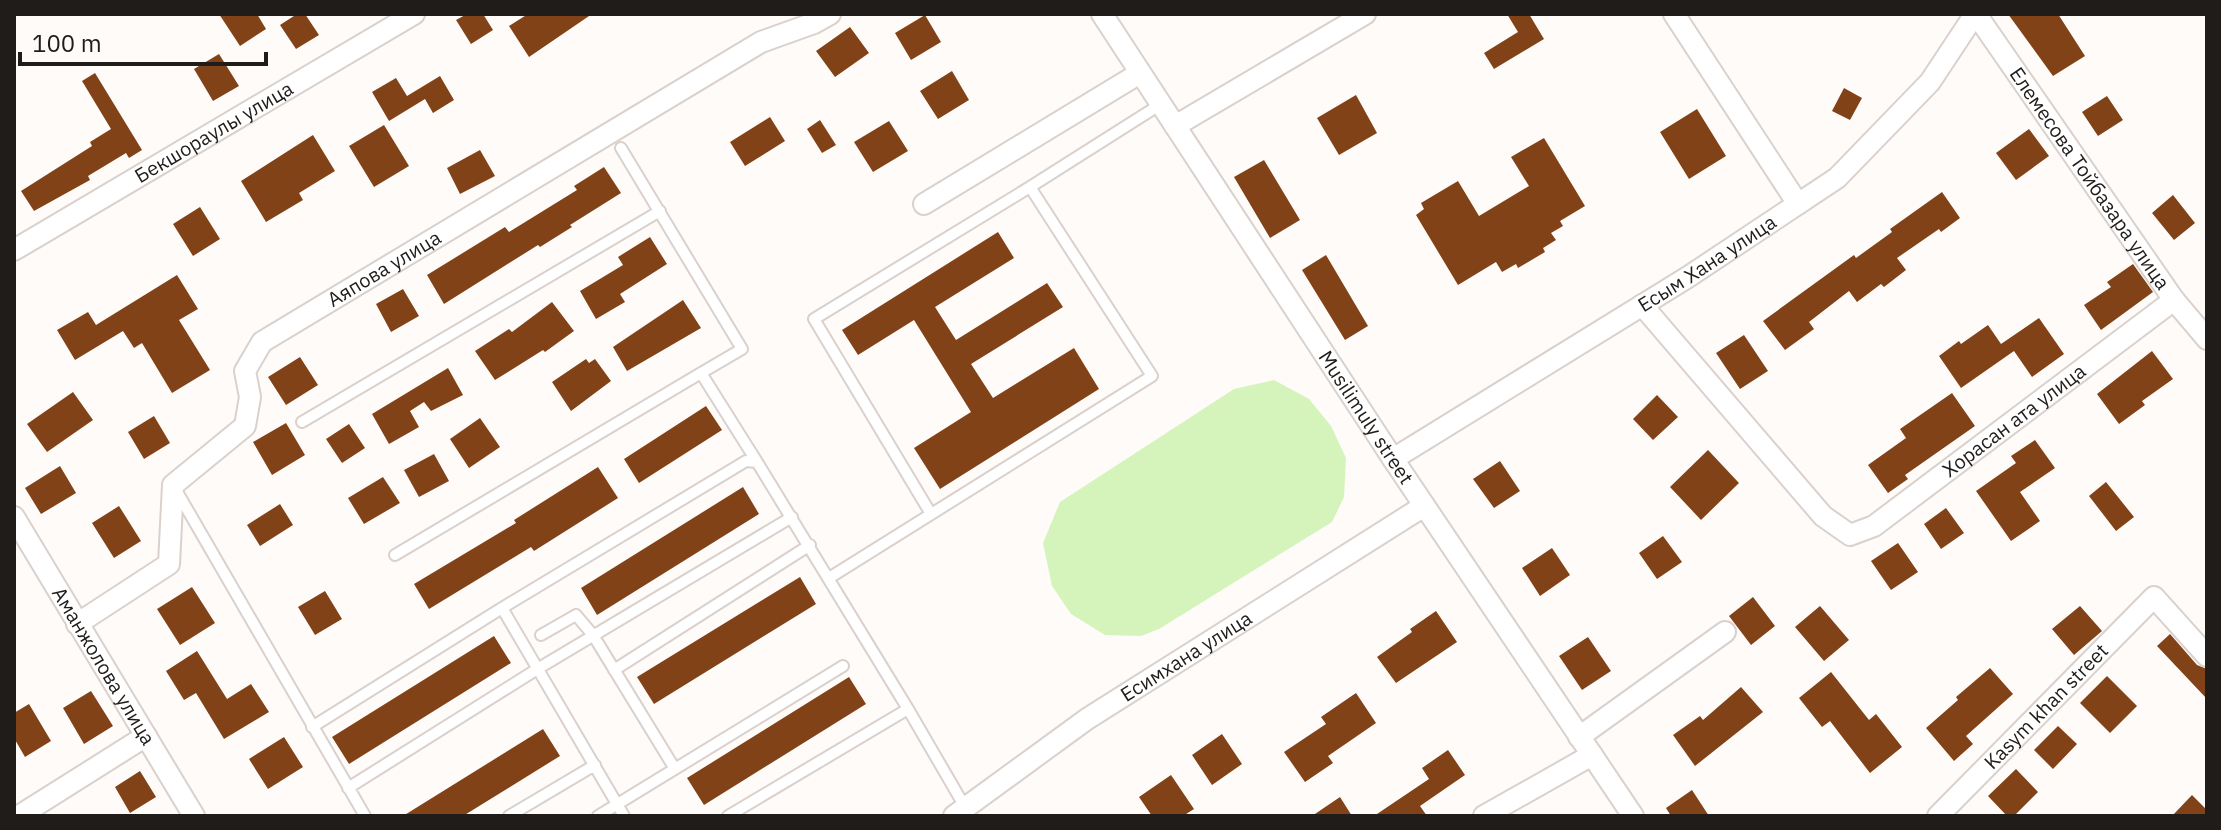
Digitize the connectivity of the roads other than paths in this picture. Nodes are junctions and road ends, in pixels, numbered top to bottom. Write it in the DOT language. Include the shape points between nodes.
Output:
graph roads {
  1 [pos="414,14"];
  2 [pos="830,14"];
  3 [pos="1102,14"];
  4 [pos="1365,14"];
  5 [pos="1674,14"];
  6 [pos="1976,14"];
  7 [pos="1140,73"];
  8 [pos="1161,104"];
  9 [pos="1175,126"];
  10 [pos="621,148"];
  11 [pos="1030,187"];
  12 [pos="924,204"];
  13 [pos="1798,204"];
  14 [pos="660,211"];
  15 [pos="14,250"];
  16 [pos="2174,300"];
  17 [pos="1642,305"];
  18 [pos="2207,339"];
  19 [pos="701,373"];
  20 [pos="302,422"];
  21 [pos="1393,459"];
  22 [pos="757,462"];
  23 [pos="173,485"];
  24 [pos="1424,506"];
  25 [pos="931,514"];
  26 [pos="792,517"];
  27 [pos="17,527"];
  28 [pos="810,545"];
  29 [pos="395,555"];
  30 [pos="829,578"];
  31 [pos="502,608"];
  32 [pos="77,624"];
  33 [pos="1725,632"];
  34 [pos="541,635"];
  35 [pos="593,635"];
  36 [pos="2207,656"];
  37 [pos="843,666"];
  38 [pos="539,668"];
  39 [pos="614,670"];
  40 [pos="908,709"];
  41 [pos="312,727"];
  42 [pos="146,736"];
  43 [pos="1579,737"];
  44 [pos="1592,755"];
  45 [pos="595,765"];
  46 [pos="675,769"];
  47 [pos="348,788"];
  48 [pos="617,804"];
  49 [pos="959,811"];
  50 [pos="19,816"];
  51 [pos="194,816"];
  52 [pos="365,816"];
  53 [pos="509,816"];
  54 [pos="598,816"];
  55 [pos="624,816"];
  56 [pos="728,816"];
  57 [pos="1484,816"];
  58 [pos="1633,816"];
  59 [pos="1938,816"];
  1 -- 15 [label="street, Бекшораулы улица"];
  2 -- 23 [label="street, Аяпова улица" via="761,42 262,342 245,371 250,397 245,426"];
  3 -- 7 [label="street, Musilimuly street"];
  4 -- 9 [label="street"];
  5 -- 13 [label="street"];
  6 -- 13 [label="street, Есым Хана улица" via="1930,82 1837,178"];
  6 -- 16 [label="street, Елемесова Тойбазара улица"];
  7 -- 8 [label="street, Musilimuly street"];
  7 -- 12 [label="street"];
  8 -- 9 [label="street, Musilimuly street"];
  8 -- 11 [label="lane"];
  9 -- 21 [label="street, Musilimuly street"];
  10 -- 14 [label="lane"];
  11 -- 25 [label="lane" via="814,319"];
  11 -- 25 [label="lane" via="1152,376"];
  13 -- 17 [label="street, Есым Хана улица"];
  14 -- 19 [label="lane" via="742,349"];
  14 -- 20 [label="lane"];
  16 -- 17 [label="street, Хорасан ата улица" via="1874,526 1850,535 1823,516"];
  16 -- 18 [label="street, Елемесова Тойбазара улица"];
  17 -- 21 [label="street, Есым Хана улица"];
  19 -- 22 [label="lane"];
  19 -- 29 [label="lane"];
  21 -- 24 [label="street, Musilimuly street"];
  22 -- 26 [label="lane"];
  22 -- 31 [label="lane" via="746,461"];
  23 -- 32 [label="street" via="169,564"];
  23 -- 41 [label="lane"];
  24 -- 43 [label="street, Musilimuly street"];
  24 -- 49 [label="street, Есимхана улица" via="1087,719"];
  25 -- 30 [label="lane"];
  26 -- 28 [label="lane"];
  26 -- 35 [label="lane"];
  27 -- 32 [label="street, Аманжолова улица"];
  28 -- 30 [label="lane"];
  28 -- 39 [label="lane"];
  30 -- 40 [label="lane"];
  31 -- 38 [label="lane"];
  31 -- 41 [label="lane"];
  32 -- 42 [label="street, Аманжолова улица"];
  33 -- 43 [label="street"];
  34 -- 35 [label="lane" via="576,615"];
  35 -- 38 [label="lane"];
  35 -- 39 [label="lane"];
  36 -- 59 [label="street, Kasym khan street" via="2154,597"];
  37 -- 46 [label="lane"];
  38 -- 45 [label="lane"];
  38 -- 47 [label="lane"];
  39 -- 46 [label="lane"];
  40 -- 49 [label="lane"];
  40 -- 56 [label="lane"];
  41 -- 47 [label="lane"];
  42 -- 50 [label="street"];
  42 -- 51 [label="street, Аманжолова улица"];
  43 -- 44 [label="street, Musilimuly street"];
  44 -- 57 [label="street"];
  44 -- 58 [label="street, Musilimuly street"];
  45 -- 48 [label="lane"];
  45 -- 53 [label="lane"];
  46 -- 48 [label="lane"];
  47 -- 52 [label="lane"];
  48 -- 54 [label="lane"];
  48 -- 55 [label="lane"];
}
